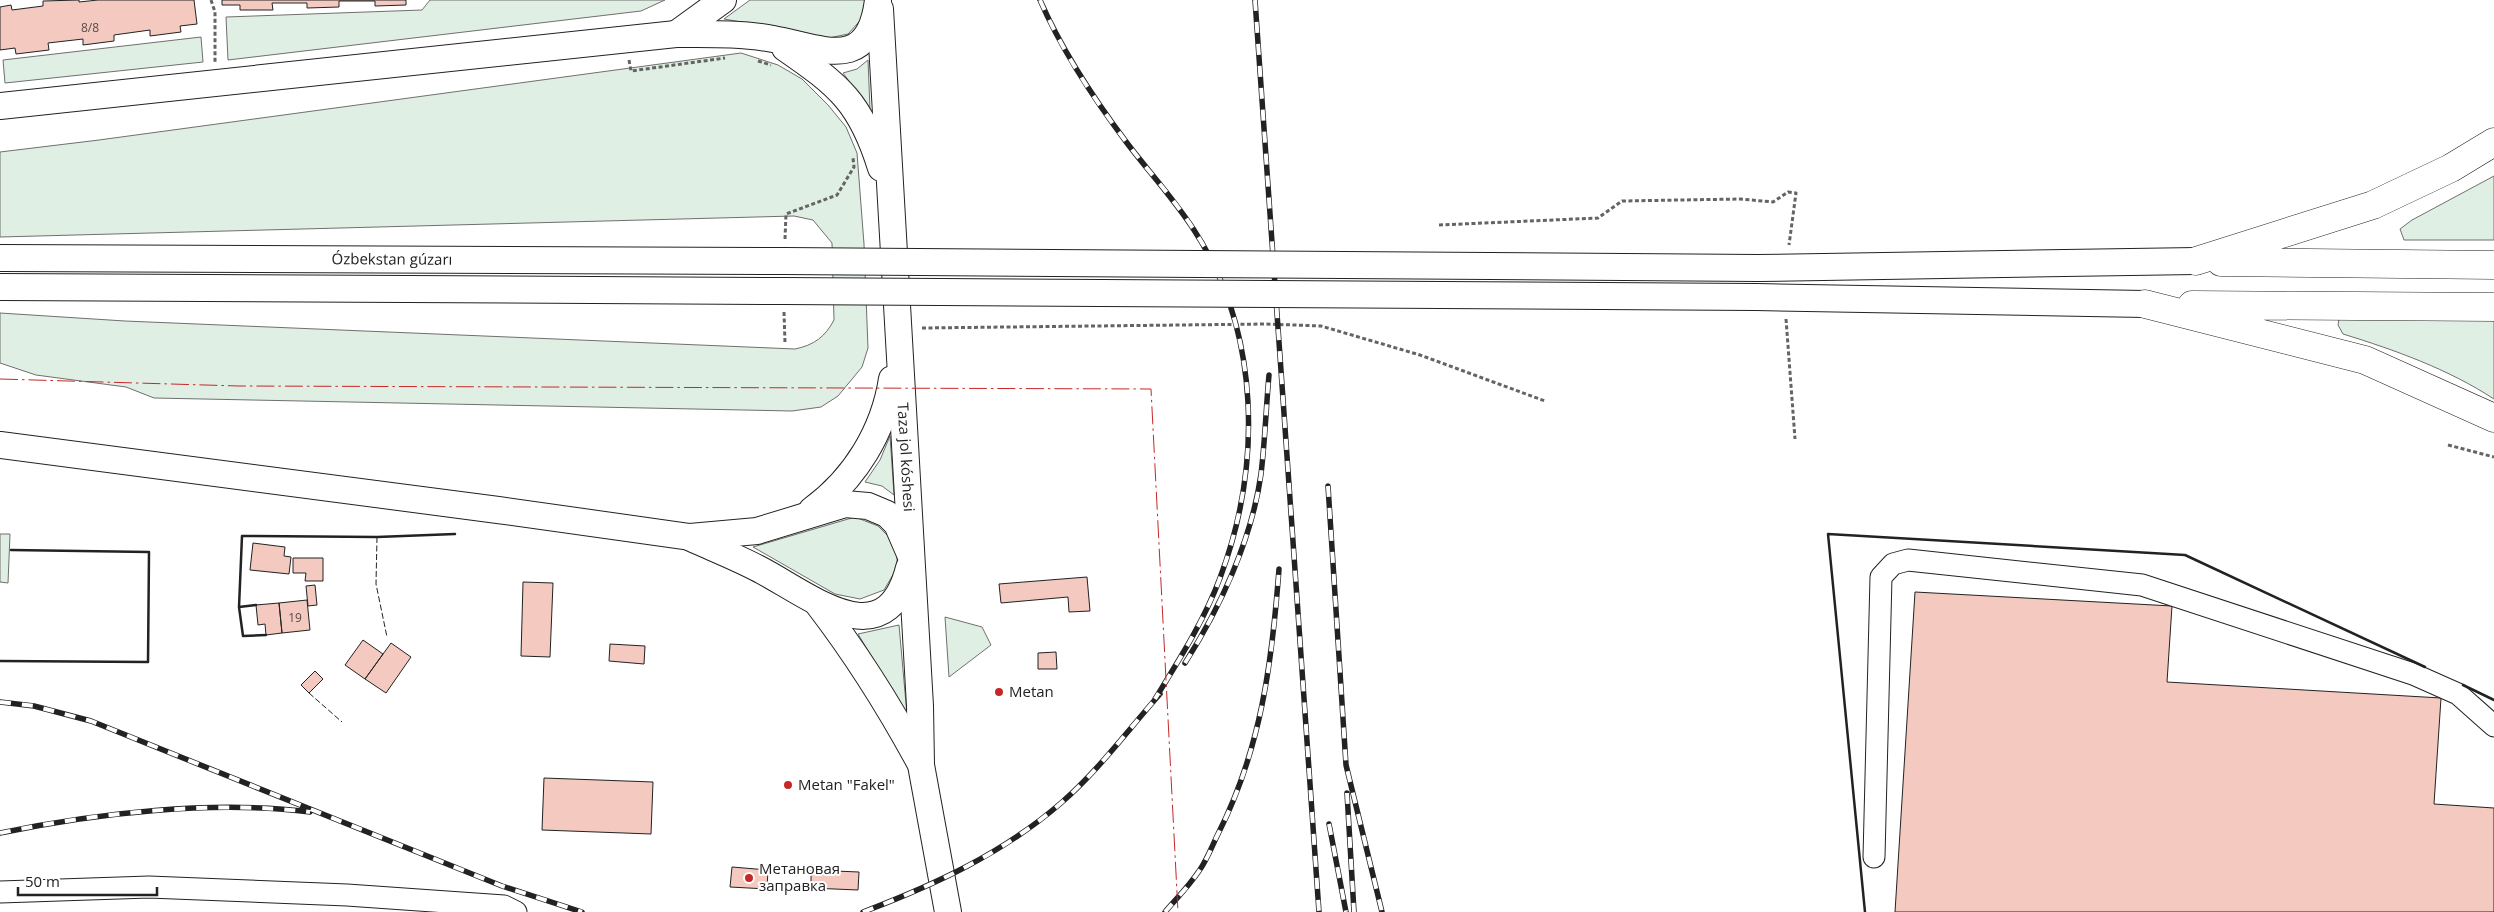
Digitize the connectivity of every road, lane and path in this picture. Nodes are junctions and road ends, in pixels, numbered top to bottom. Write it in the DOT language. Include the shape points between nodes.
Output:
graph roads {
  1 [pos="211,0"];
  2 [pos="723,0"];
  3 [pos="879,0"];
  4 [pos="676,34"];
  5 [pos="772,39"];
  6 [pos="730,58"];
  7 [pos="751,58"];
  8 [pos="215,63"];
  9 [pos="779,68"];
  10 [pos="631,70"];
  11 [pos="0,106"];
  12 [pos="2494,142"];
  13 [pos="852,153"];
  14 [pos="892,205"];
  15 [pos="1439,225"];
  16 [pos="1788,251"];
  17 [pos="785,253"];
  18 [pos="0,258"];
  19 [pos="2196,261"];
  20 [pos="2494,265"];
  21 [pos="0,287"];
  22 [pos="784,300"];
  23 [pos="2145,304"];
  24 [pos="2494,307"];
  25 [pos="1786,316"];
  26 [pos="922,328"];
  27 [pos="898,338"];
  28 [pos="785,343"];
  29 [pos="1545,401"];
  30 [pos="2494,418"];
  31 [pos="1795,439"];
  32 [pos="0,445"];
  33 [pos="2448,445"];
  34 [pos="2494,457"];
  35 [pos="798,519"];
  36 [pos="690,537"];
  37 [pos="911,557"];
  38 [pos="818,604"];
  39 [pos="2494,726"];
  40 [pos="921,765"];
  41 [pos="1874,857"];
  42 [pos="0,892"];
  43 [pos="383,906"];
  44 [pos="516,912"];
  45 [pos="948,912"];
  1 -- 8 [label="path"];
  2 -- 4 [label="main road"];
  3 -- 5 [label="main road" via="871,30 861,42 845,50 828,52"];
  3 -- 14 [label="main road, Taza jol kóshesi"];
  4 -- 5 [label="main road" via="736,34"];
  4 -- 11 [label="main road"];
  5 -- 14 [label="main road" via="823,74 849,99 866,125"];
  6 -- 10 [label="path"];
  7 -- 9 [label="path"];
  12 -- 19 [label="highway" via="2451,168 2373,204"];
  13 -- 17 [label="path" via="854,167 837,195 786,214"];
  14 -- 27 [label="main road, Taza jol kóshesi"];
  15 -- 16 [label="path" via="1598,218 1622,201 1740,198 1773,202 1788,192 1796,193"];
  17 -- 18 [label="main road, Ózbekstan gúzarı"];
  17 -- 19 [label="main road, Ózbekstan gúzarı, bridge" via="1758,268"];
  19 -- 20 [label="highway"];
  21 -- 22 [label="main road, Ózbekstan gúzarı"];
  22 -- 23 [label="main road, Ózbekstan gúzarı, bridge" via="1756,297"];
  22 -- 28 [label="path"];
  23 -- 24 [label="highway"];
  23 -- 30 [label="highway" via="2364,360"];
  25 -- 31 [label="path"];
  26 -- 29 [label="path" via="1321,326 1420,354"];
  27 -- 35 [label="main road" via="889,400 875,437 831,496"];
  27 -- 37 [label="main road, Taza jol kóshesi"];
  32 -- 36 [label="main road"];
  33 -- 34 [label="path"];
  35 -- 36 [label="main road" via="757,531"];
  35 -- 37 [label="main road" via="845,504 868,506 887,514 897,524"];
  36 -- 38 [label="main road" via="756,568"];
  37 -- 38 [label="main road" via="904,588 893,604 871,615 849,616"];
  37 -- 40 [label="main road, Taza jol kóshesi"];
  38 -- 40 [label="main road" via="884,696"];
  39 -- 41 [label="street" via="2458,694 2413,674 2142,585 1908,560 1893,564 1882,577"];
  40 -- 45 [label="main road, Taza jol kóshesi"];
  42 -- 43 [label="street" via="149,887"];
  43 -- 44 [label="street" via="504,906"];
}
